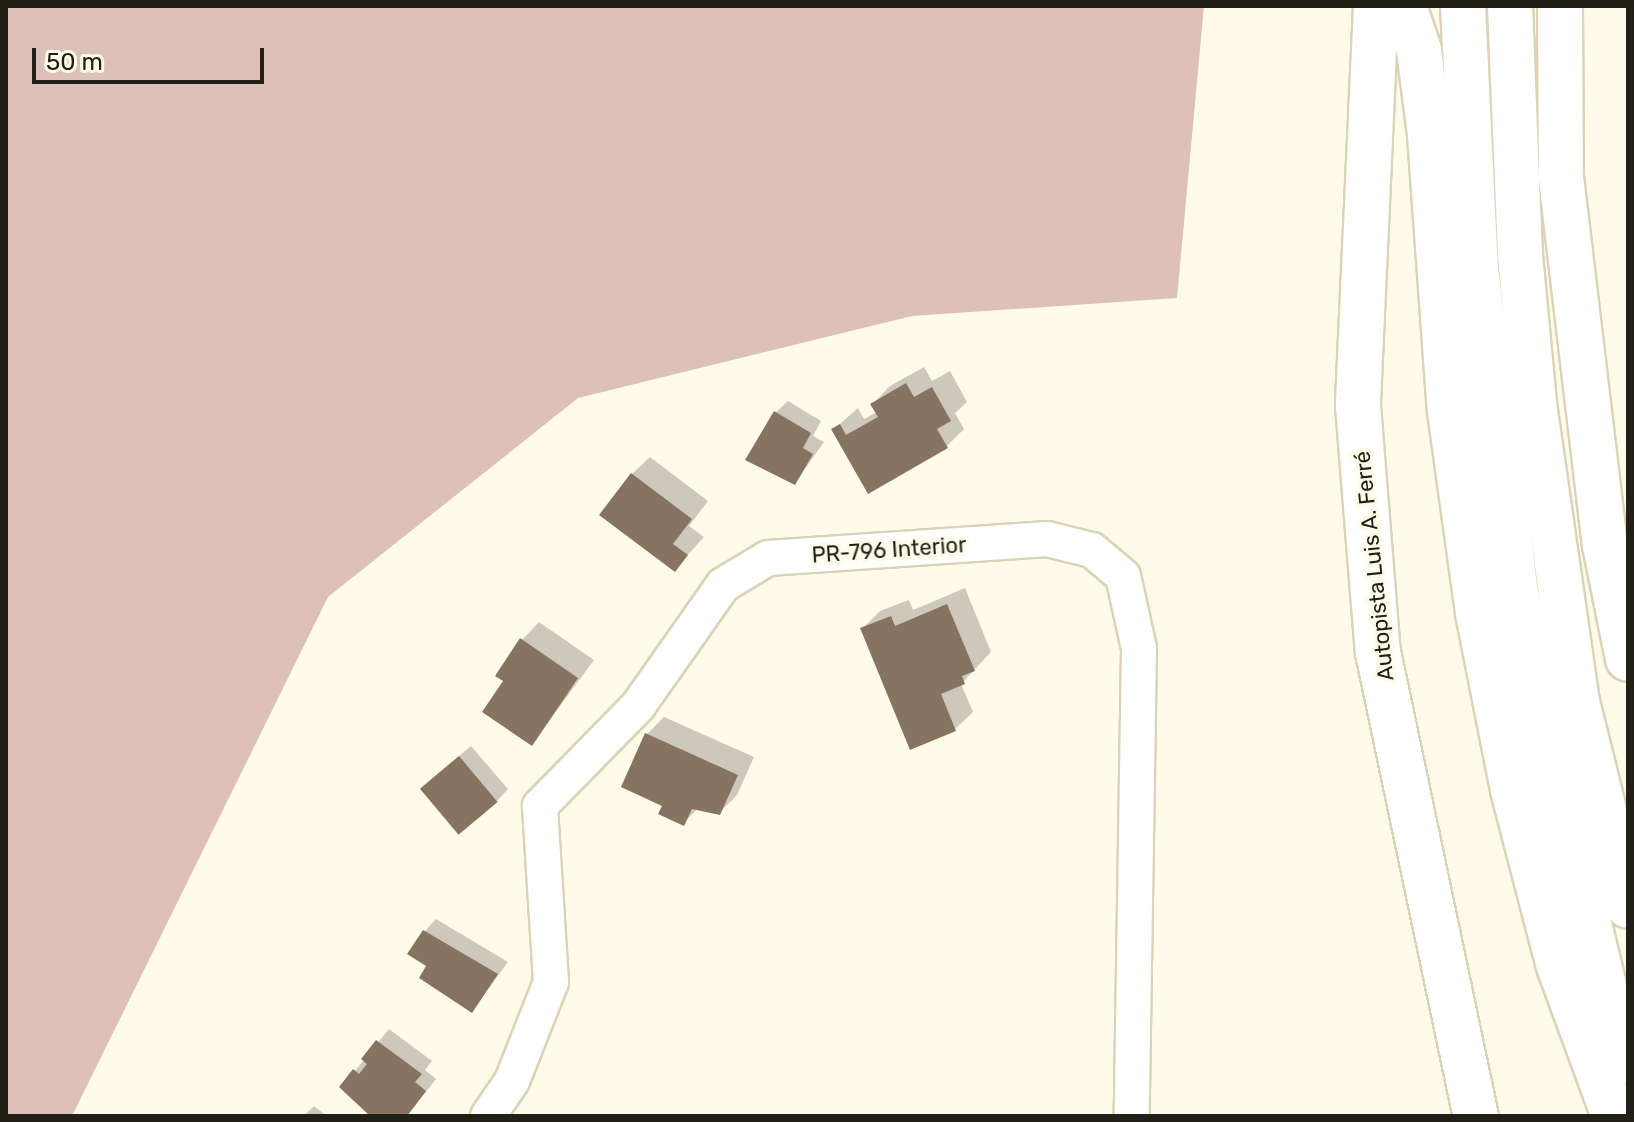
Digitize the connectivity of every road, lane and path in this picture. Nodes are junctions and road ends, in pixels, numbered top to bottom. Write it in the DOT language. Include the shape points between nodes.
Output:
graph roads {
  1 [pos="1376,6"];
  2 [pos="1404,6"];
  3 [pos="1463,6"];
  4 [pos="1510,6"];
  5 [pos="1560,6"];
  6 [pos="1628,659"];
  7 [pos="1628,906"];
  8 [pos="1628,1061"];
  9 [pos="488,1116"];
  10 [pos="1132,1116"];
  11 [pos="1476,1116"];
  12 [pos="1614,1116"];
  1 -- 11 [label="highway, Autopista Luis A. Ferré" via="1358,406 1378,652"];
  2 -- 12 [label="highway" via="1419,50 1430,135 1450,411 1478,613 1513,790 1559,966"];
  3 -- 8 [label="highway" via="1476,269 1515,587 1558,796 1606,995"];
  4 -- 7 [label="highway" via="1520,255 1534,404 1577,702"];
  5 -- 6 [label="highway" via="1561,177 1605,545"];
  9 -- 10 [label="street, PR-796 Interior" via="512,1081 551,982 540,806 638,706 723,585 768,558 1047,539 1092,550 1123,576 1139,648"];
}
